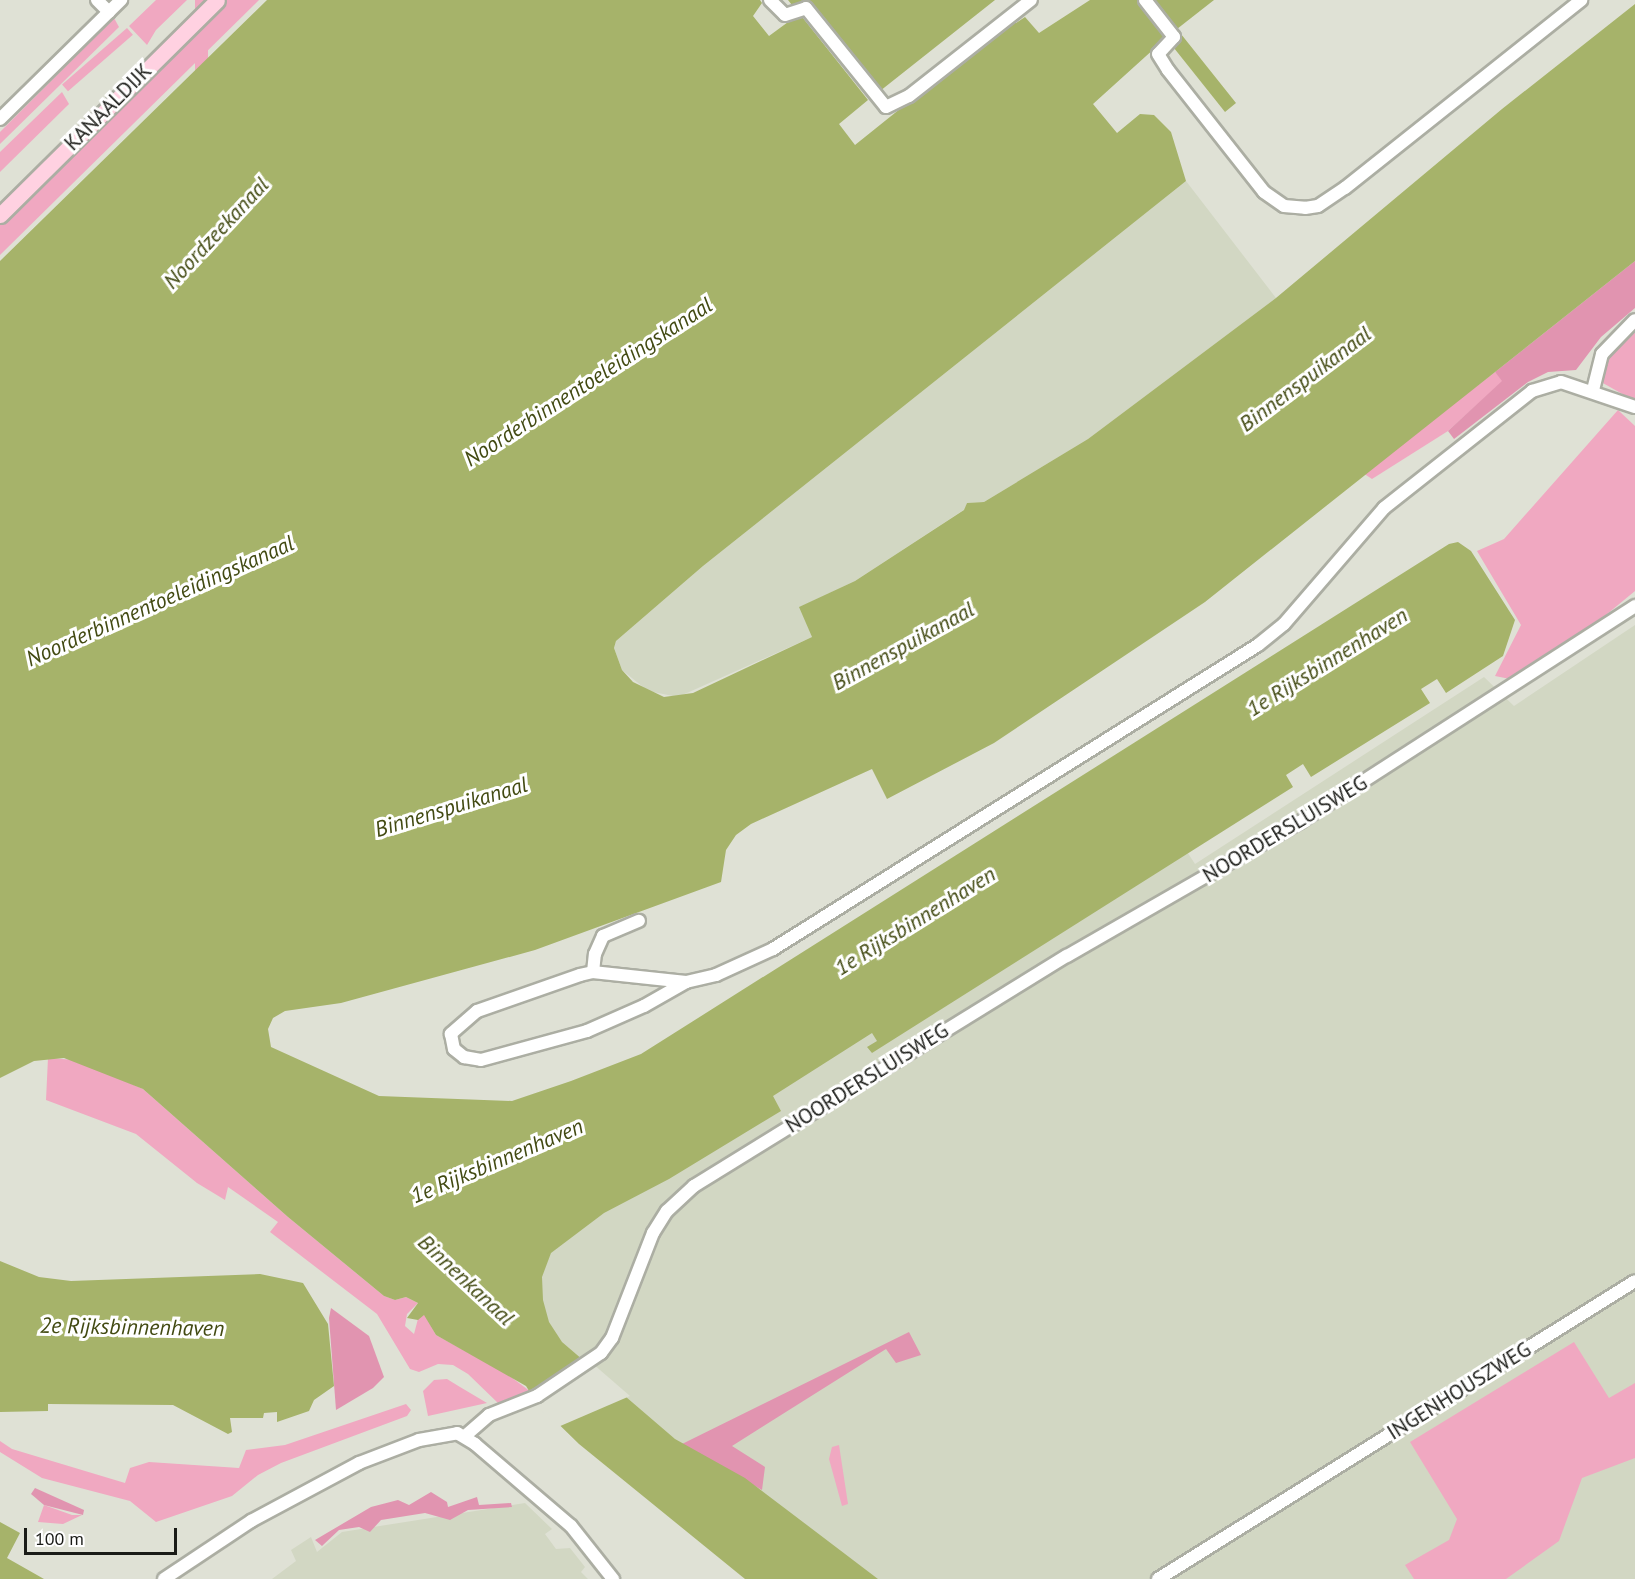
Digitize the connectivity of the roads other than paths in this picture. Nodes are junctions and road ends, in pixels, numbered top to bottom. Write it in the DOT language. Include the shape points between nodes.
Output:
graph roads {
  1 [pos="97,0"];
  2 [pos="122,0"];
  3 [pos="217,0"];
  4 [pos="770,0"];
  5 [pos="1031,0"];
  6 [pos="1145,0"];
  7 [pos="1581,0"];
  8 [pos="109,12"];
  9 [pos="0,119"];
  10 [pos="0,215"];
  11 [pos="1635,320"];
  12 [pos="1593,390"];
  13 [pos="1635,407"];
  14 [pos="1634,606"];
  15 [pos="639,921"];
  16 [pos="594,972"];
  17 [pos="686,982"];
  18 [pos="1635,1281"];
  19 [pos="465,1436"];
  20 [pos="165,1579"];
  21 [pos="613,1579"];
  22 [pos="1158,1579"];
  1 -- 8 [label="street"];
  2 -- 8 [label="street"];
  3 -- 10 [label="main road, KANAALDIJK"];
  4 -- 5 [label="street" via="785,15 806,8 886,107 904,100"];
  6 -- 7 [label="street" via="1174,37 1158,58 1264,192 1292,208 1318,206 1333,197"];
  8 -- 9 [label="street"];
  11 -- 12 [label="street" via="1602,354"];
  12 -- 13 [label="street"];
  12 -- 17 [label="street" via="1561,382 1532,391 1384,508 1284,624 1258,645 773,949 716,975"];
  14 -- 19 [label="street, NOORDERSLUISWEG" via="1310,816 1028,980 694,1186 667,1211 653,1233 612,1338 593,1360 519,1405 489,1415"];
  15 -- 16 [label="street" via="603,936 595,954"];
  16 -- 17 [label="street"];
  16 -- 17 [label="street" via="477,1011 451,1034 454,1049 464,1057 480,1060 587,1030 644,1006"];
  18 -- 22 [label="street, INGENHOUSZWEG"];
  19 -- 20 [label="street" via="436,1436 359,1463 251,1521"];
  19 -- 21 [label="street" via="571,1526"];
}
